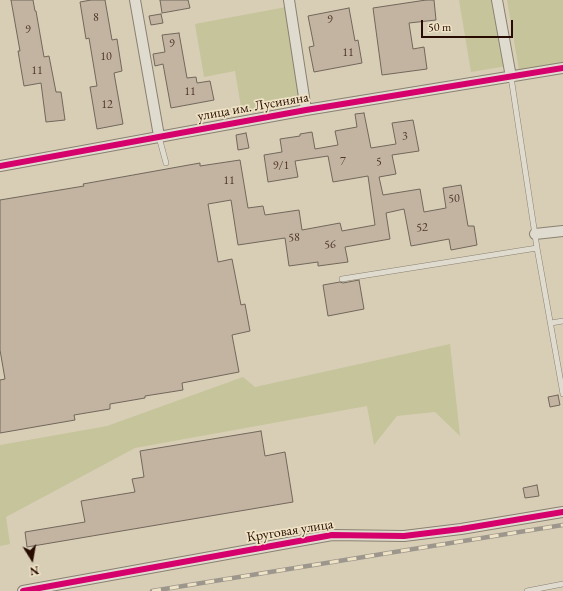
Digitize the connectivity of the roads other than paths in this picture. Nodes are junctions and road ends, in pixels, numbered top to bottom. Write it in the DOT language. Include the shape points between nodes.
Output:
graph roads {
  1 [pos="136,0"];
  2 [pos="289,0"];
  3 [pos="497,0"];
  4 [pos="563,68"];
  5 [pos="510,77"];
  6 [pos="306,110"];
  7 [pos="159,136"];
  8 [pos="166,163"];
  9 [pos="0,165"];
  10 [pos="563,231"];
  11 [pos="535,234"];
  12 [pos="537,248"];
  13 [pos="342,279"];
  14 [pos="563,321"];
  15 [pos="551,323"];
  16 [pos="563,394"];
  17 [pos="563,512"];
  18 [pos="563,584"];
  19 [pos="22,591"];
  20 [pos="529,591"];
  1 -- 7 [label="street"];
  2 -- 6 [label="street"];
  3 -- 5 [label="street"];
  4 -- 5 [label="street, улица им. Лусиняна"];
  5 -- 6 [label="street, улица им. Лусиняна"];
  5 -- 11 [label="lane"];
  6 -- 7 [label="street, улица им. Лусиняна"];
  7 -- 8 [label="lane"];
  7 -- 9 [label="street, улица им. Лусиняна"];
  10 -- 11 [label="street"];
  11 -- 12 [label="lane"];
  12 -- 13 [label="lane"];
  12 -- 15 [label="lane"];
  14 -- 15 [label="lane"];
  15 -- 16 [label="lane"];
  17 -- 19 [label="street, Круговая улица" via="404,536 332,535"];
  18 -- 20 [label="lane"];
}
